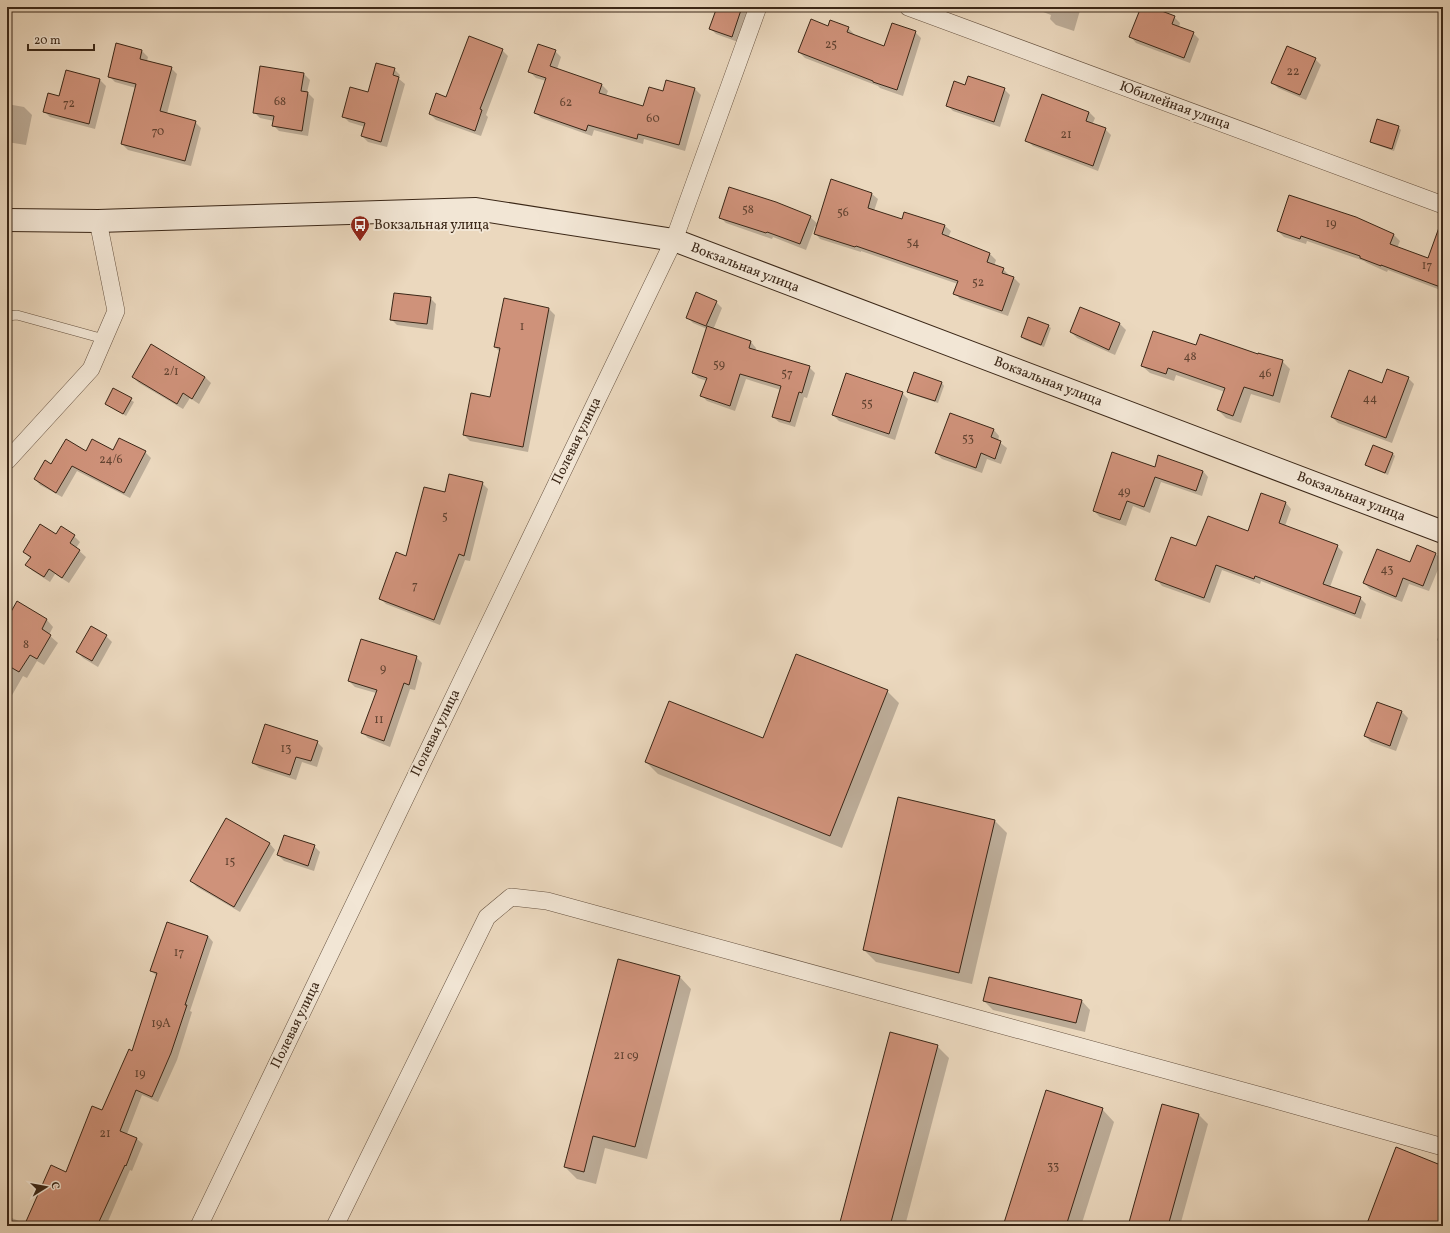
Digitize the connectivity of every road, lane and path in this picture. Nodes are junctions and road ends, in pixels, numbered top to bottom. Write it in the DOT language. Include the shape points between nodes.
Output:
graph roads {
  1 [pos="758,7"];
  2 [pos="908,7"];
  3 [pos="1443,205"];
  4 [pos="7,220"];
  5 [pos="98,221"];
  6 [pos="674,240"];
  7 [pos="7,316"];
  8 [pos="104,339"];
  9 [pos="7,461"];
  10 [pos="1443,532"];
  11 [pos="1443,1147"];
  12 [pos="199,1226"];
  13 [pos="335,1226"];
  1 -- 6 [label="street, Полевая улица"];
  2 -- 3 [label="street, Юбилейная улица"];
  4 -- 5 [label="street, Вокзальная улица"];
  5 -- 6 [label="street, Вокзальная улица" via="476,209"];
  5 -- 8 [label="street" via="116,311"];
  6 -- 10 [label="street, Вокзальная улица"];
  6 -- 12 [label="street, Полевая улица"];
  7 -- 8 [label="lane" via="18,315"];
  8 -- 9 [label="street" via="91,369"];
  11 -- 13 [label="street" via="547,901 510,897 487,916"];
}
